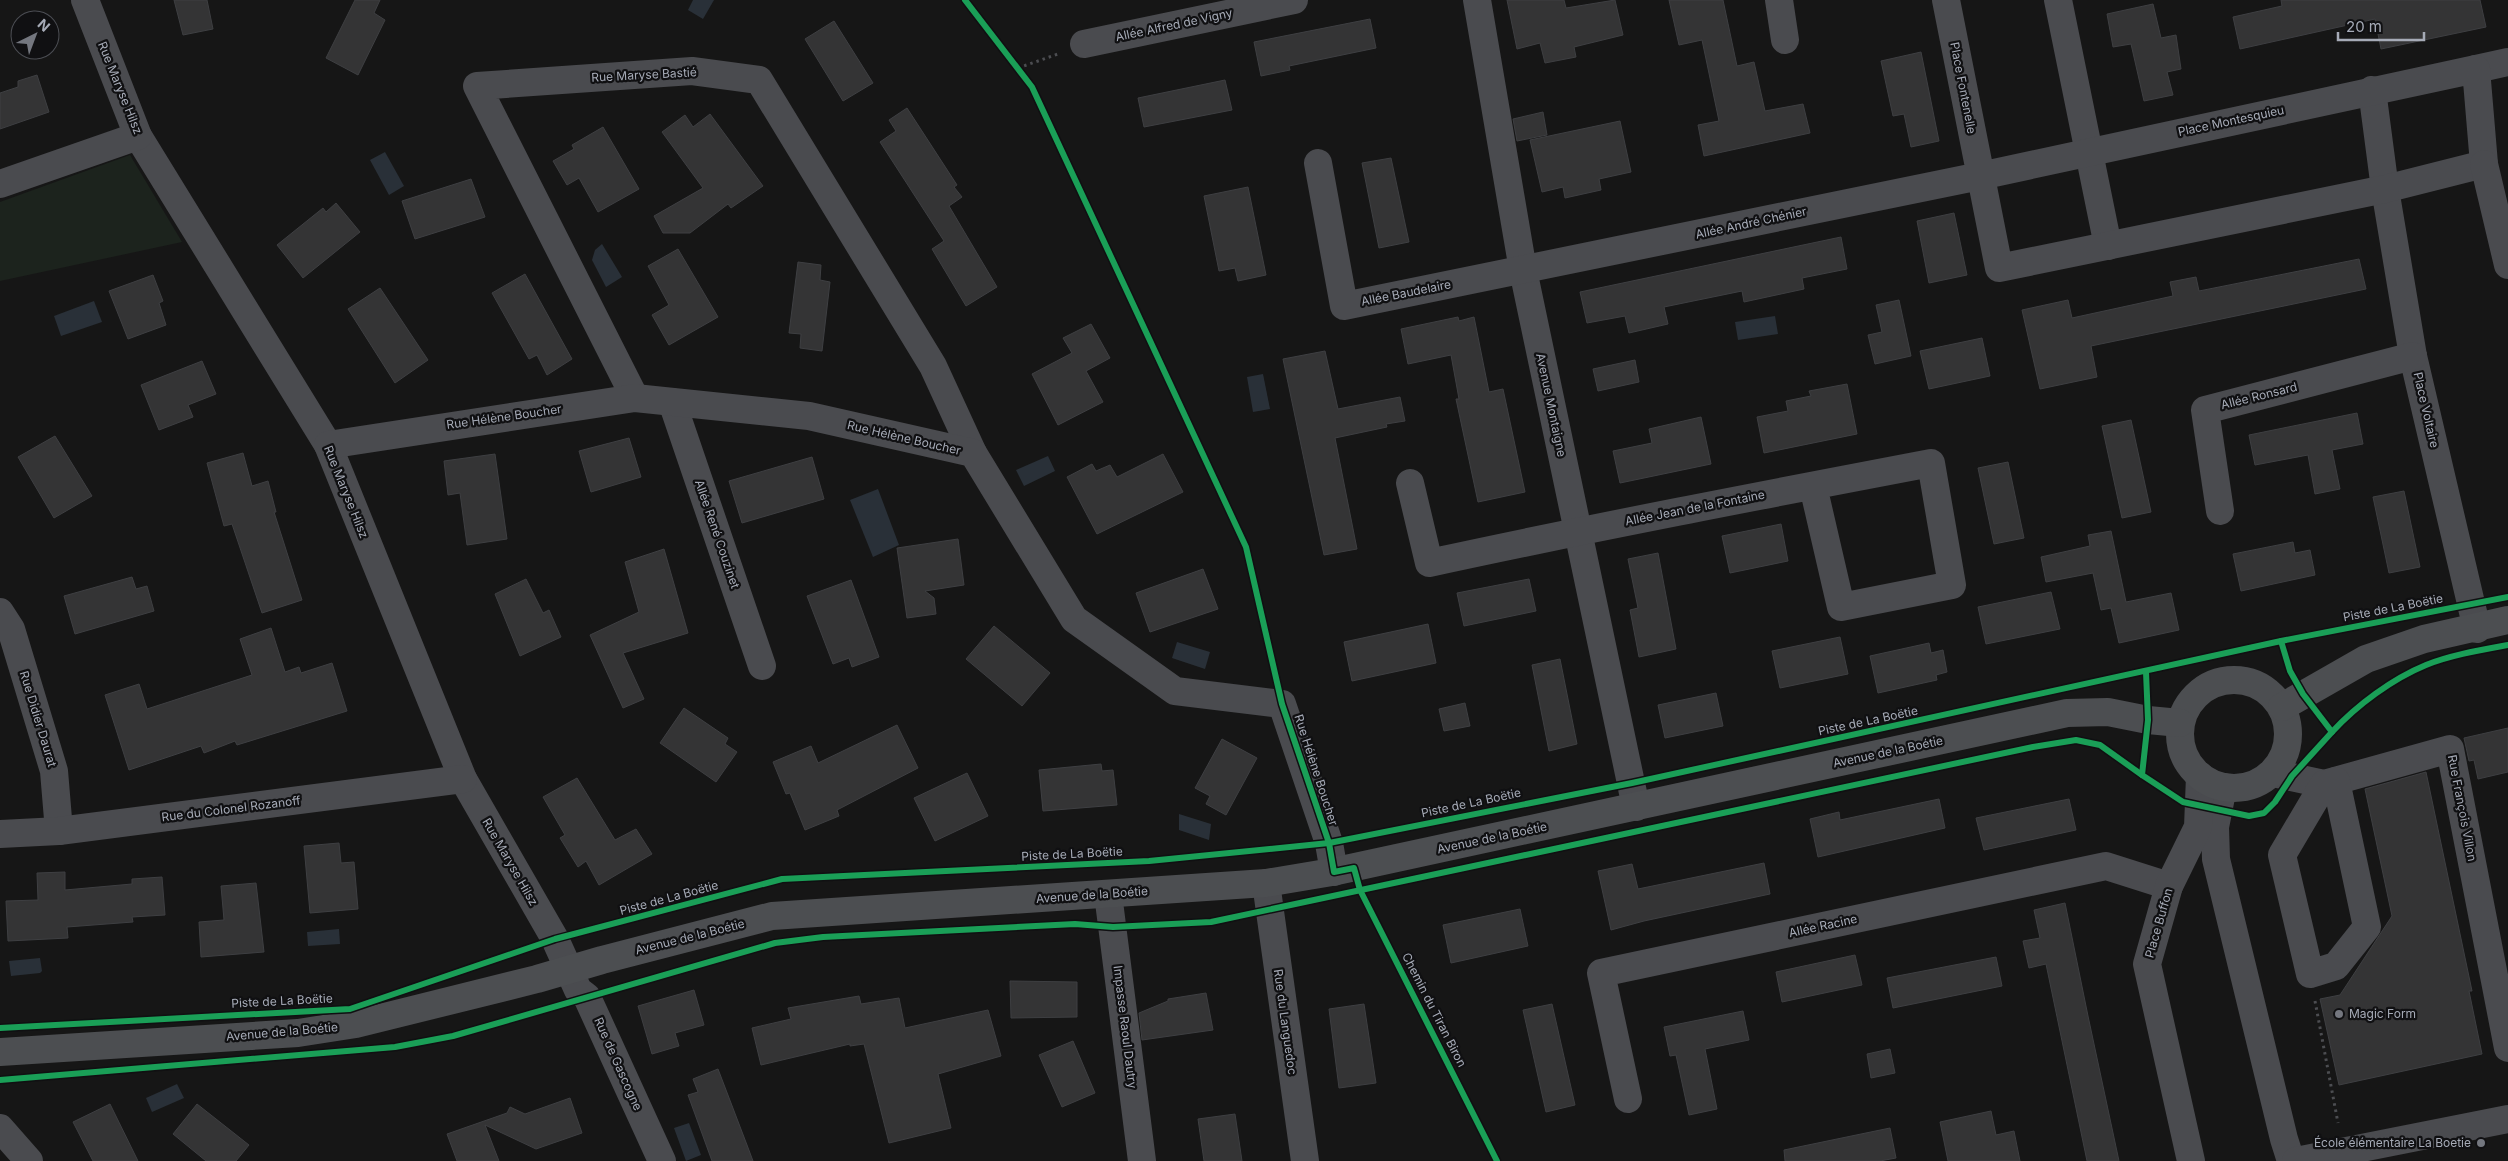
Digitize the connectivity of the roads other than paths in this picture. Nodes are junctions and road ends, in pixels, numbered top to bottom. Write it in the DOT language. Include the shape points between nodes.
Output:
graph roads {
  1 [pos="85,0"];
  2 [pos="1294,0"];
  3 [pos="1477,0"];
  4 [pos="1779,0"];
  5 [pos="1946,0"];
  6 [pos="2058,0"];
  7 [pos="1785,40"];
  8 [pos="1084,44"];
  9 [pos="2508,62"];
  10 [pos="2476,69"];
  11 [pos="2372,90"];
  12 [pos="138,136"];
  13 [pos="2090,152"];
  14 [pos="1318,163"];
  15 [pos="2484,164"];
  16 [pos="1980,176"];
  17 [pos="0,184"];
  18 [pos="2385,189"];
  19 [pos="2108,246"];
  20 [pos="2508,265"];
  21 [pos="1523,270"];
  22 [pos="2413,356"];
  23 [pos="635,398"];
  24 [pos="672,402"];
  25 [pos="328,445"];
  26 [pos="973,453"];
  27 [pos="1410,483"];
  28 [pos="1813,486"];
  29 [pos="2220,511"];
  30 [pos="1577,531"];
  31 [pos="0,612"];
  32 [pos="2508,620"];
  33 [pos="2477,628"];
  34 [pos="762,666"];
  35 [pos="2282,707"];
  36 [pos="2180,723"];
  37 [pos="2273,773"];
  38 [pos="462,779"];
  39 [pos="2212,782"];
  40 [pos="2330,782"];
  41 [pos="1636,807"];
  42 [pos="59,831"];
  43 [pos="0,834"];
  44 [pos="1343,882"];
  45 [pos="1266,883"];
  46 [pos="2169,886"];
  47 [pos="1108,894"];
  48 [pos="569,971"];
  49 [pos="2508,1048"];
  50 [pos="0,1052"];
  51 [pos="1628,1099"];
  52 [pos="2508,1119"];
  53 [pos="0,1128"];
  54 [pos="2399,1150"];
  55 [pos="29,1161"];
  56 [pos="662,1161"];
  57 [pos="1142,1161"];
  58 [pos="1305,1161"];
  59 [pos="2191,1161"];
  60 [pos="2291,1161"];
  61 [pos="2296,1161"];
  1 -- 12 [label="street, Rue Maryse Hilsz"];
  2 -- 8 [label="street, Allée Alfred de Vigny"];
  3 -- 21 [label="street, Avenue Montaigne"];
  4 -- 7 [label="street"];
  5 -- 16 [label="street, Place Fontenelle"];
  6 -- 13 [label="street"];
  9 -- 10 [label="street, Place Montesquieu"];
  10 -- 11 [label="street, Place Montesquieu"];
  10 -- 15 [label="street"];
  11 -- 13 [label="street, Place Montesquieu"];
  11 -- 18 [label="street"];
  12 -- 17 [label="street"];
  12 -- 25 [label="street, Rue Maryse Hilsz"];
  13 -- 16 [label="street, Place Montesquieu"];
  13 -- 19 [label="street"];
  14 -- 21 [label="street, Allée Baudelaire" via="1344,306"];
  15 -- 18 [label="street"];
  15 -- 20 [label="street"];
  16 -- 19 [label="street" via="1999,268"];
  16 -- 21 [label="street, Allée André Chénier"];
  18 -- 19 [label="street"];
  18 -- 22 [label="street, Place Voltaire"];
  21 -- 30 [label="street, Avenue Montaigne"];
  22 -- 29 [label="street, Allée Ronsard" via="2205,410"];
  22 -- 33 [label="street, Place Voltaire"];
  23 -- 24 [label="street, Rue Hélène Boucher"];
  23 -- 25 [label="street, Rue Hélène Boucher"];
  23 -- 26 [label="street, Rue Maryse Bastié" via="477,86 692,71 760,80 933,366"];
  24 -- 26 [label="street, Rue Hélène Boucher" via="809,416"];
  24 -- 34 [label="street, Allée René Couzinet"];
  25 -- 38 [label="street, Rue Maryse Hilsz"];
  26 -- 44 [label="street, Rue Hélène Boucher" via="1074,619 1175,691 1282,704"];
  27 -- 30 [label="street, Allée Jean de la Fontaine" via="1429,563"];
  28 -- 28 [label="street, Allée Jean de la Fontaine" via="1841,607 1952,585 1931,463"];
  28 -- 30 [label="street, Allée Jean de la Fontaine"];
  30 -- 41 [label="street, Avenue Montaigne"];
  31 -- 42 [label="street, Rue Didier Daurat" via="11,629 54,771"];
  32 -- 33 [label="main road"];
  33 -- 35 [label="main road" via="2424,639 2366,659"];
  35 -- 36 [label="main road" via="2270,692 2254,682 2235,679 2216,682 2200,691 2187,705"];
  35 -- 37 [label="main road" via="2288,724 2288,742"];
  36 -- 39 [label="main road" via="2183,752"];
  36 -- 41 [label="main road, Avenue de la Boétie" via="2108,712 2066,713"];
  37 -- 39 [label="main road" via="2258,783 2241,788"];
  37 -- 40 [label="street, Rue François Villon"];
  38 -- 42 [label="street, Rue du Colonel Rozanoff"];
  38 -- 48 [label="street, Rue Maryse Hilsz" via="555,939"];
  39 -- 46 [label="street, Place Buffon" via="2198,827"];
  39 -- 60 [label="street" via="2216,859"];
  40 -- 40 [label="street" via="2367,927 2336,966 2310,974 2282,855"];
  40 -- 49 [label="street, Rue François Villon" via="2450,749"];
  41 -- 44 [label="main road, Avenue de la Boétie"];
  42 -- 43 [label="street, Rue du Colonel Rozanoff"];
  44 -- 45 [label="main road, Avenue de la Boétie"];
  45 -- 47 [label="main road, Avenue de la Boétie"];
  45 -- 58 [label="street, Rue du Languedoc"];
  46 -- 51 [label="street, Allée Racine" via="2106,866 1601,973"];
  46 -- 59 [label="street, Place Buffon" via="2148,964"];
  47 -- 48 [label="main road, Avenue de la Boétie" via="772,916"];
  47 -- 57 [label="street, Impasse Raoul Dautry"];
  48 -- 50 [label="main road, Avenue de la Boétie" via="356,1024 307,1032"];
  48 -- 56 [label="street, Rue de Gascogne" via="578,990 588,997"];
  52 -- 54 [label="street"];
  53 -- 55 [label="street"];
  54 -- 61 [label="street"];
}
